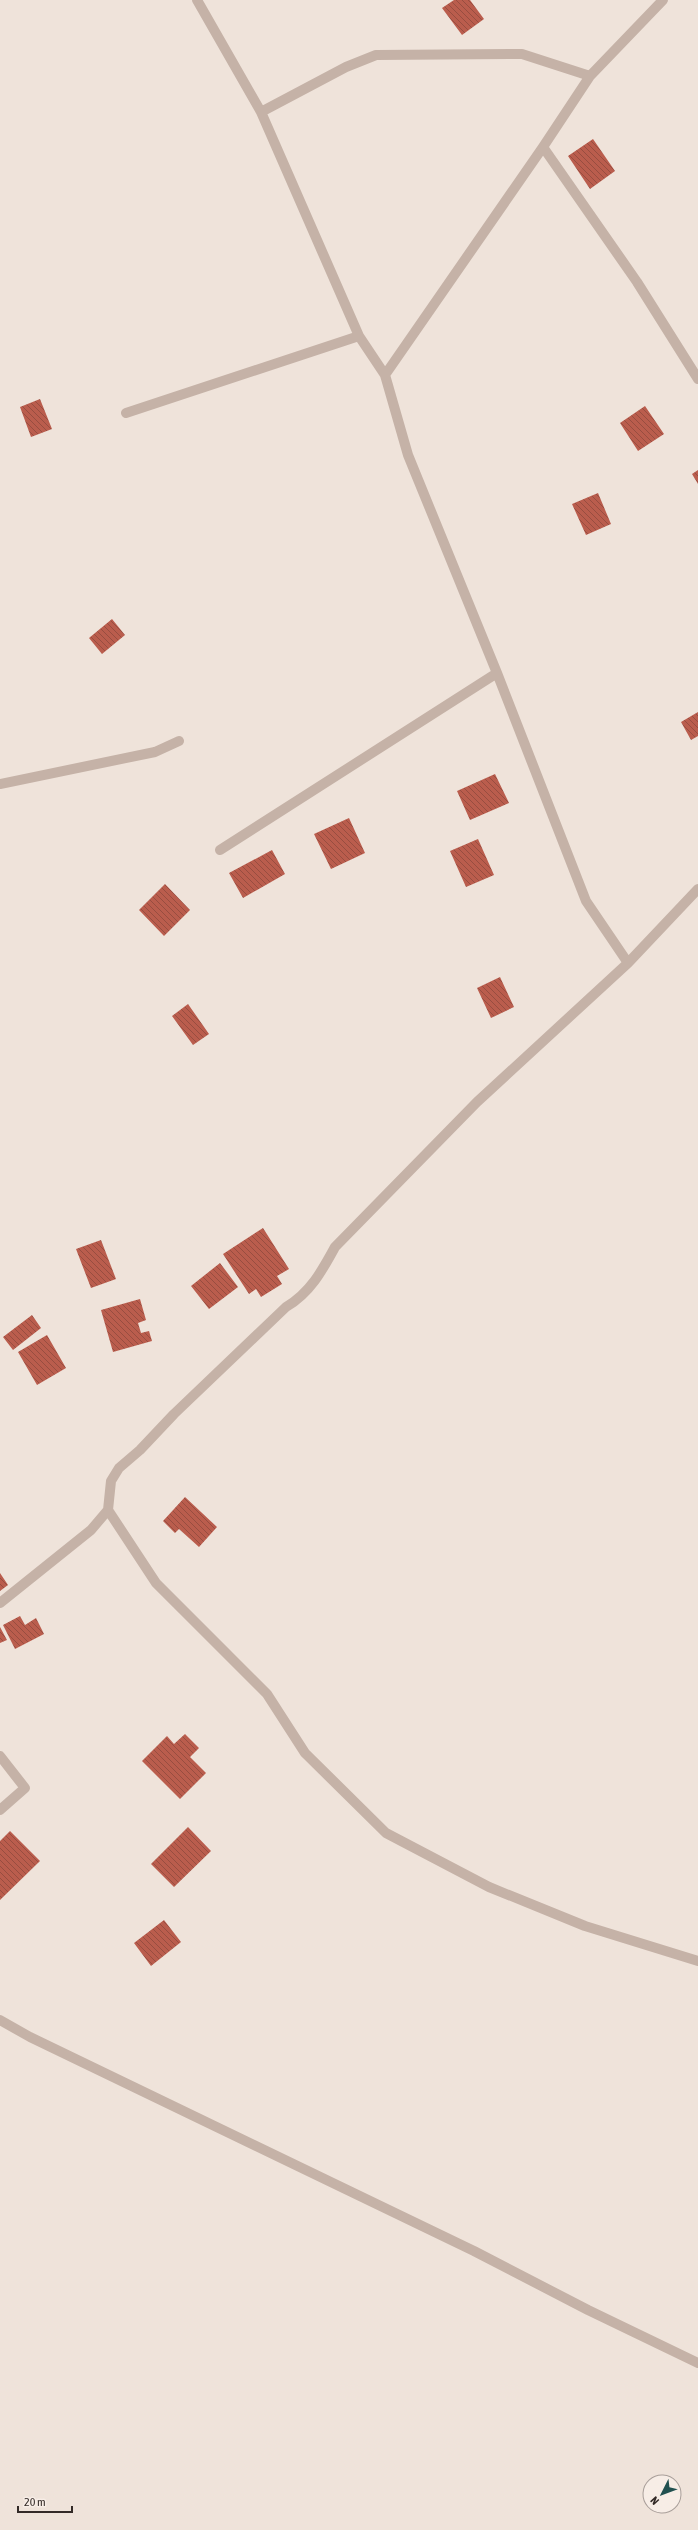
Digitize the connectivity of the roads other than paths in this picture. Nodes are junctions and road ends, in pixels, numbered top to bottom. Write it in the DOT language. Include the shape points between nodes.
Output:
graph roads {
  1 [pos="197,0"];
  2 [pos="663,0"];
  3 [pos="590,76"];
  4 [pos="261,112"];
  5 [pos="543,147"];
  6 [pos="359,336"];
  7 [pos="385,375"];
  8 [pos="698,379"];
  9 [pos="126,412"];
  10 [pos="497,673"];
  11 [pos="179,741"];
  12 [pos="0,784"];
  13 [pos="220,850"];
  14 [pos="698,889"];
  15 [pos="628,963"];
  16 [pos="108,1510"];
  17 [pos="0,1603"];
  18 [pos="0,1756"];
  19 [pos="0,1810"];
  20 [pos="698,1961"];
  21 [pos="0,2020"];
  22 [pos="698,2363"];
  1 -- 4 [label="street"];
  2 -- 3 [label="street"];
  3 -- 4 [label="street" via="522,54 376,55 346,67"];
  3 -- 5 [label="street"];
  4 -- 6 [label="street"];
  5 -- 7 [label="street"];
  5 -- 8 [label="street" via="637,282"];
  6 -- 7 [label="street"];
  6 -- 9 [label="street"];
  7 -- 10 [label="street" via="408,455"];
  10 -- 13 [label="street"];
  10 -- 15 [label="street" via="586,901"];
  11 -- 12 [label="street" via="154,752"];
  14 -- 15 [label="street"];
  15 -- 16 [label="street" via="477,1102 340,1241 321,1273 300,1299 286,1307 119,1468 111,1481"];
  16 -- 17 [label="street" via="90,1530"];
  16 -- 20 [label="street" via="156,1583 267,1694 305,1753 386,1833 489,1887 585,1926"];
  18 -- 19 [label="street" via="25,1788"];
  21 -- 22 [label="street" via="52,2048 474,2251"];
}
